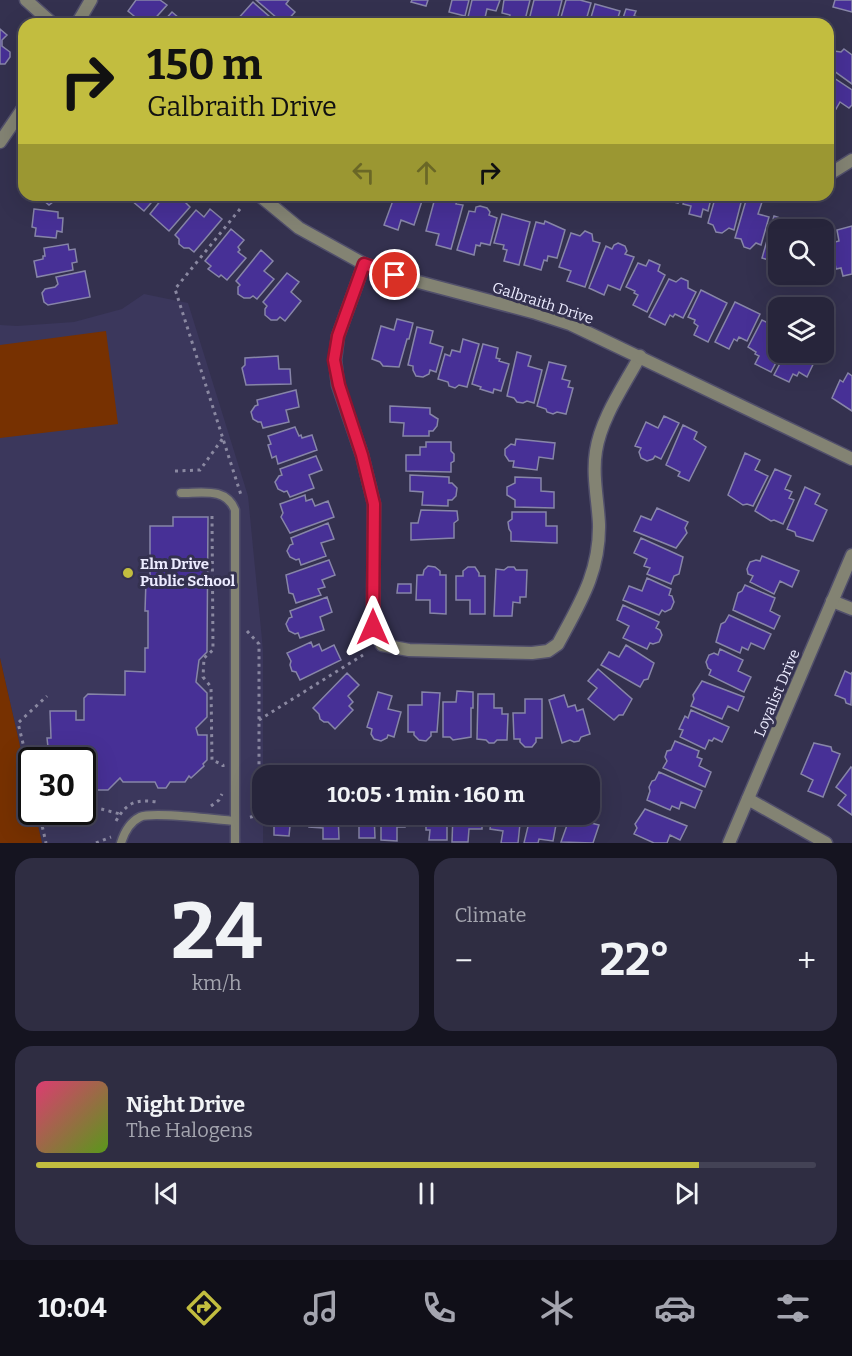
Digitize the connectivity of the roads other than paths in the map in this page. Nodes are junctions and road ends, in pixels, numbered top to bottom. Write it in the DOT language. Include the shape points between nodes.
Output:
graph roads {
  1 [pos="26,0"];
  2 [pos="91,0"];
  3 [pos="46,18"];
  4 [pos="80,18"];
  5 [pos="18,116"];
  6 [pos="0,142"];
  7 [pos="852,160"];
  8 [pos="834,171"];
  9 [pos="266,201"];
  10 [pos="364,264"];
  11 [pos="640,356"];
  12 [pos="852,459"];
  13 [pos="181,494"];
  14 [pos="852,555"];
  15 [pos="832,602"];
  16 [pos="852,609"];
  17 [pos="748,799"];
  18 [pos="235,821"];
  19 [pos="121,843"];
  20 [pos="235,843"];
  21 [pos="729,843"];
  22 [pos="826,843"];
  1 -- 3 [label="street"];
  2 -- 4 [label="street"];
  5 -- 6 [label="street"];
  7 -- 8 [label="street"];
  9 -- 10 [label="street, Galbraith Drive" via="300,228"];
  10 -- 11 [label="street, Galbraith Drive" via="570,324"];
  10 -- 11 [label="street" via="338,336 334,360 374,504 373,627 382,645 409,650 532,653 548,651 558,644 593,575 598,553 596,453 602,428"];
  11 -- 12 [label="street, Galbraith Drive"];
  13 -- 18 [label="lane" via="225,495 235,510"];
  14 -- 15 [label="street, Loyalist Drive"];
  15 -- 16 [label="street"];
  15 -- 17 [label="street, Loyalist Drive"];
  17 -- 21 [label="street, Loyalist Drive"];
  17 -- 22 [label="street"];
  18 -- 19 [label="lane" via="142,816 131,824"];
  18 -- 20 [label="lane"];
}
